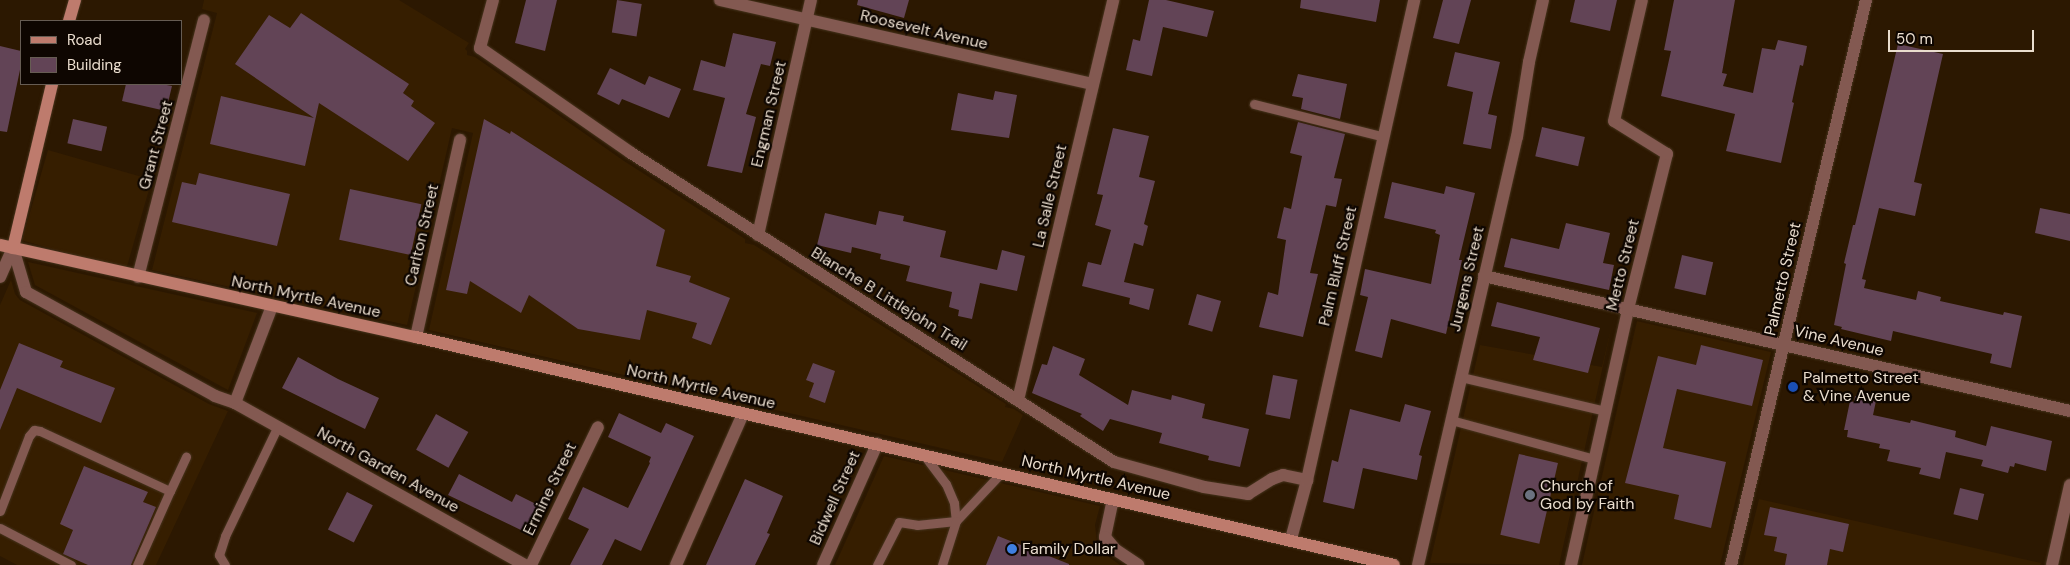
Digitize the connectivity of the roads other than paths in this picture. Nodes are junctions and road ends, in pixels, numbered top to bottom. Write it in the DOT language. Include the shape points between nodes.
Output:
graph roads {
  1 [pos="68,0"];
  2 [pos="75,0"];
  3 [pos="493,0"];
  4 [pos="720,0"];
  5 [pos="811,0"];
  6 [pos="1113,0"];
  7 [pos="1414,0"];
  8 [pos="1543,0"];
  9 [pos="1642,0"];
  10 [pos="1866,0"];
  11 [pos="64,20"];
  12 [pos="69,20"];
  13 [pos="204,20"];
  14 [pos="806,20"];
  15 [pos="1093,84"];
  16 [pos="52,85"];
  17 [pos="1254,104"];
  18 [pos="1384,137"];
  19 [pos="460,140"];
  20 [pos="758,235"];
  21 [pos="6,247"];
  22 [pos="1484,276"];
  23 [pos="0,277"];
  24 [pos="138,277"];
  25 [pos="272,306"];
  26 [pos="1628,309"];
  27 [pos="416,337"];
  28 [pos="1784,345"];
  29 [pos="1461,377"];
  30 [pos="1018,400"];
  31 [pos="235,403"];
  32 [pos="1606,411"];
  33 [pos="2070,411"];
  34 [pos="743,414"];
  35 [pos="1451,420"];
  36 [pos="278,426"];
  37 [pos="598,427"];
  38 [pos="877,444"];
  39 [pos="924,454"];
  40 [pos="186,457"];
  41 [pos="1595,459"];
  42 [pos="1002,472"];
  43 [pos="1307,480"];
  44 [pos="2070,485"];
  45 [pos="170,491"];
  46 [pos="1113,499"];
  47 [pos="0,511"];
  48 [pos="956,522"];
  49 [pos="0,528"];
  50 [pos="1291,539"];
  51 [pos="72,565"];
  52 [pos="137,565"];
  53 [pos="225,565"];
  54 [pos="525,565"];
  55 [pos="531,565"];
  56 [pos="676,565"];
  57 [pos="824,565"];
  58 [pos="878,565"];
  59 [pos="942,565"];
  60 [pos="1138,565"];
  61 [pos="1394,565"];
  62 [pos="1418,565"];
  63 [pos="1571,565"];
  64 [pos="1731,565"];
  65 [pos="2052,565"];
  1 -- 11 [label="main road"];
  2 -- 12 [label="main road"];
  3 -- 20 [label="street, Blanche B Littlejohn Trail" via="480,48 631,153"];
  4 -- 14 [label="street, Roosevelt Avenue"];
  5 -- 14 [label="street, Engman Street"];
  6 -- 15 [label="street, La Salle Street"];
  7 -- 18 [label="street, Palm Bluff Street"];
  8 -- 22 [label="street, Jurgens Street" via="1517,137"];
  9 -- 26 [label="street, Metto Street" via="1614,121 1666,154"];
  10 -- 28 [label="street, Palmetto Street"];
  13 -- 24 [label="street, Grant Street"];
  14 -- 15 [label="street, Roosevelt Avenue"];
  14 -- 20 [label="street, Engman Street"];
  15 -- 30 [label="street, La Salle Street"];
  16 -- 21 [label="main road"];
  17 -- 18 [label="lane"];
  18 -- 43 [label="street, Palm Bluff Street"];
  19 -- 27 [label="street, Carlton Street"];
  20 -- 30 [label="street, Blanche B Littlejohn Trail"];
  21 -- 23 [label="street"];
  21 -- 24 [label="main road, North Myrtle Avenue"];
  21 -- 31 [label="street, North Garden Avenue" via="26,292 215,396"];
  22 -- 26 [label="street, Vine Avenue"];
  22 -- 29 [label="street, Jurgens Street"];
  24 -- 25 [label="main road, North Myrtle Avenue"];
  25 -- 27 [label="main road, North Myrtle Avenue"];
  25 -- 31 [label="street"];
  26 -- 28 [label="street, Vine Avenue"];
  26 -- 32 [label="street, Metto Street"];
  27 -- 34 [label="main road, North Myrtle Avenue"];
  28 -- 33 [label="street, Vine Avenue"];
  28 -- 64 [label="street, Palmetto Street"];
  29 -- 32 [label="lane"];
  29 -- 35 [label="street, Jurgens Street"];
  30 -- 43 [label="street, Blanche B Littlejohn Trail" via="1114,462 1204,487 1248,494 1284,475"];
  31 -- 36 [label="street, North Garden Avenue"];
  32 -- 41 [label="street, Metto Street"];
  34 -- 38 [label="main road, North Myrtle Avenue"];
  34 -- 56 [label="street"];
  35 -- 41 [label="lane"];
  35 -- 62 [label="street, Jurgens Street"];
  36 -- 53 [label="lane" via="225,536 219,555"];
  36 -- 54 [label="street, North Garden Avenue"];
  37 -- 55 [label="street, Ermine Street"];
  38 -- 39 [label="main road, North Myrtle Avenue"];
  38 -- 57 [label="street, Bidwell Street"];
  39 -- 42 [label="main road, North Myrtle Avenue"];
  39 -- 48 [label="lane" via="946,484 954,503"];
  40 -- 45 [label="lane"];
  41 -- 63 [label="street, Metto Street"];
  42 -- 46 [label="main road, North Myrtle Avenue"];
  42 -- 48 [label="lane"];
  43 -- 50 [label="street, Palm Bluff Street"];
  44 -- 65 [label="street"];
  45 -- 47 [label="lane" via="34,430"];
  45 -- 52 [label="lane"];
  46 -- 50 [label="main road, North Myrtle Avenue"];
  46 -- 60 [label="street" via="1106,537 1116,550"];
  48 -- 58 [label="lane" via="918,525 899,522"];
  48 -- 59 [label="lane"];
  49 -- 51 [label="lane"];
  50 -- 61 [label="main road, North Myrtle Avenue"];
}
